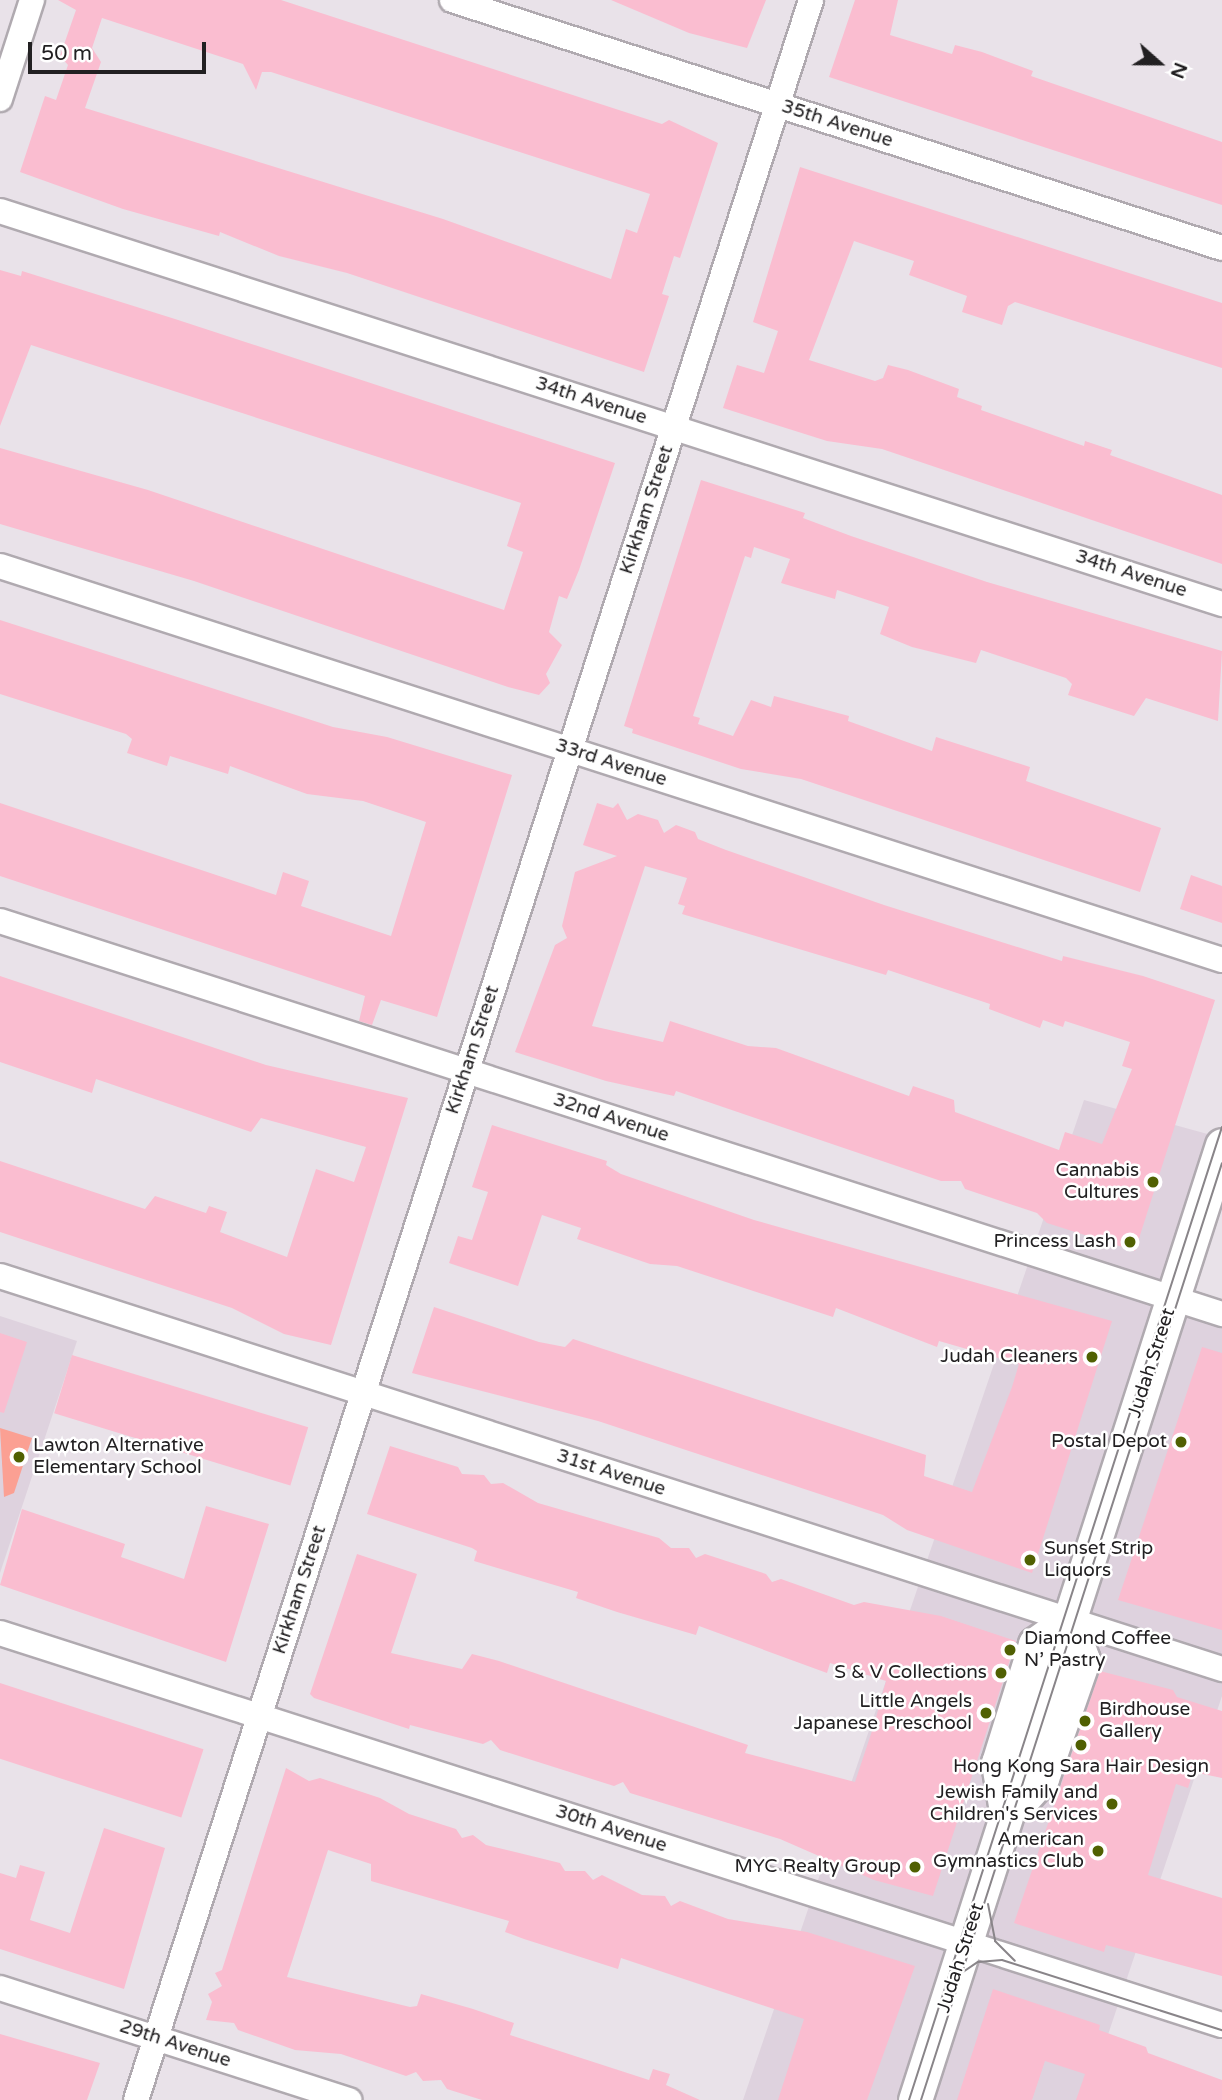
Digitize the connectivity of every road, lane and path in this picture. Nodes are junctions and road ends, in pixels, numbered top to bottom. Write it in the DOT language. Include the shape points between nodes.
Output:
graph roads {
  1 [pos="32,0"];
  2 [pos="452,0"];
  3 [pos="811,0"];
  4 [pos="0,99"];
  5 [pos="777,105"];
  6 [pos="0,211"];
  7 [pos="1222,248"];
  8 [pos="673,427"];
  9 [pos="0,566"];
  10 [pos="1222,604"];
  11 [pos="570,750"];
  12 [pos="0,921"];
  13 [pos="1222,960"];
  14 [pos="467,1071"];
  15 [pos="1222,1145"];
  16 [pos="0,1276"];
  17 [pos="1173,1298"];
  18 [pos="1222,1314"];
  19 [pos="363,1393"];
  20 [pos="1069,1620"];
  21 [pos="0,1633"];
  22 [pos="1222,1669"];
  23 [pos="259,1716"];
  24 [pos="965,1943"];
  25 [pos="0,1988"];
  26 [pos="1222,2025"];
  27 [pos="156,2038"];
  28 [pos="136,2100"];
  29 [pos="349,2100"];
  30 [pos="915,2100"];
  1 -- 4 [label="street"];
  2 -- 5 [label="street, 35th Avenue"];
  3 -- 5 [label="street, Kirkham Street"];
  5 -- 7 [label="street, 35th Avenue"];
  5 -- 8 [label="street, Kirkham Street"];
  6 -- 8 [label="street, 34th Avenue"];
  8 -- 10 [label="street, 34th Avenue"];
  8 -- 11 [label="street, Kirkham Street"];
  9 -- 11 [label="street, 33rd Avenue"];
  11 -- 13 [label="street, 33rd Avenue"];
  11 -- 14 [label="street, Kirkham Street"];
  12 -- 14 [label="street, 32nd Avenue"];
  14 -- 17 [label="street, 32nd Avenue"];
  14 -- 19 [label="street, Kirkham Street"];
  15 -- 17 [label="street, Judah Street"];
  16 -- 19 [label="street, 31st Avenue"];
  17 -- 18 [label="street, 32nd Avenue"];
  17 -- 20 [label="street, Judah Street"];
  19 -- 20 [label="street, 31st Avenue"];
  19 -- 23 [label="street, Kirkham Street"];
  20 -- 22 [label="street, 31st Avenue"];
  20 -- 24 [label="street, Judah Street"];
  21 -- 23 [label="street, 30th Avenue"];
  23 -- 24 [label="street, 30th Avenue"];
  23 -- 27 [label="street, Kirkham Street"];
  24 -- 26 [label="street, 30th Avenue"];
  24 -- 30 [label="street, Judah Street"];
  25 -- 27 [label="street, 29th Avenue"];
  27 -- 28 [label="street, Kirkham Street"];
  27 -- 29 [label="street, 29th Avenue"];
}
